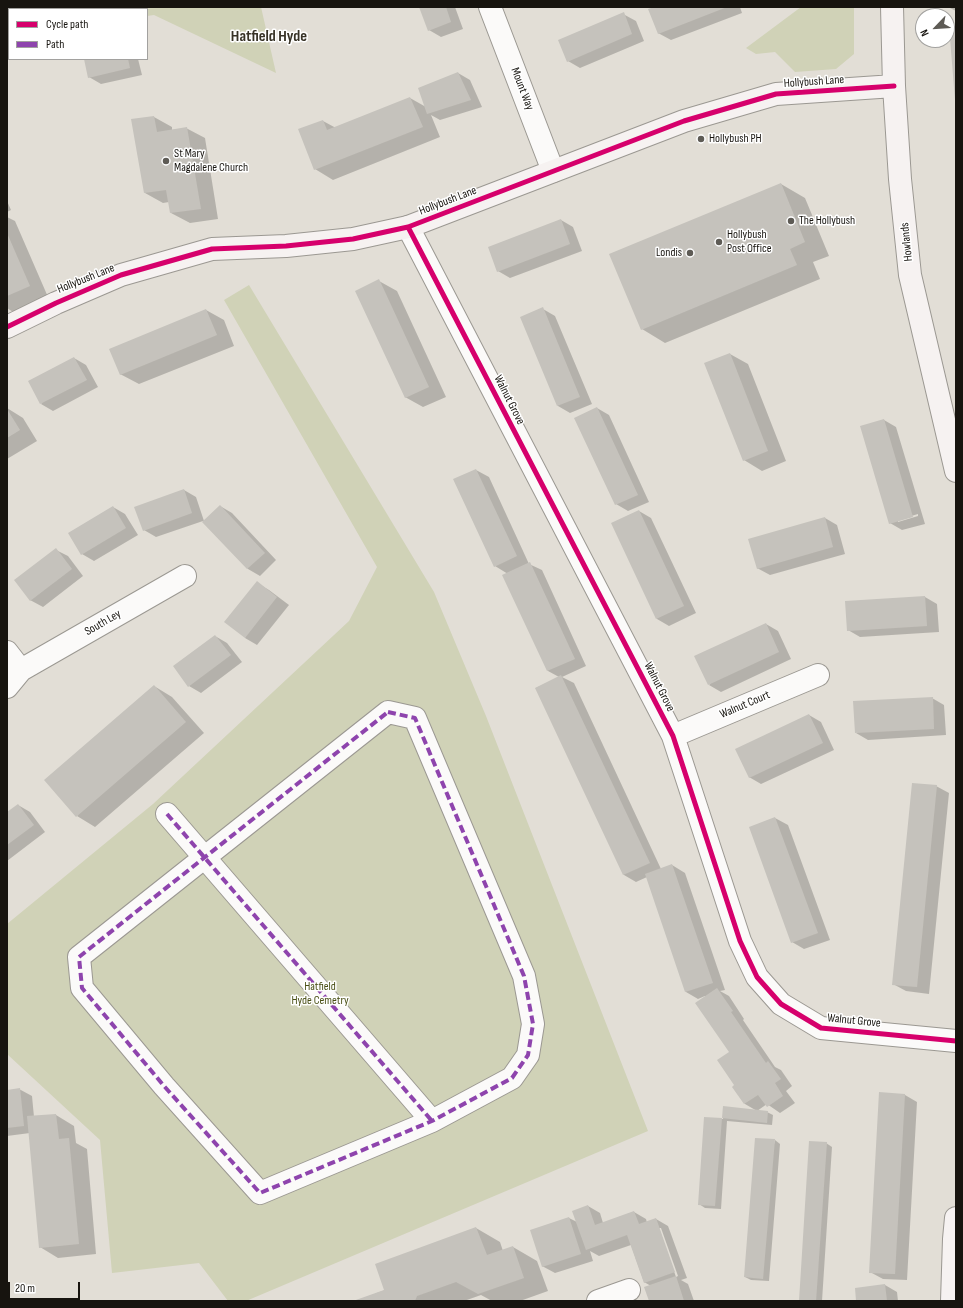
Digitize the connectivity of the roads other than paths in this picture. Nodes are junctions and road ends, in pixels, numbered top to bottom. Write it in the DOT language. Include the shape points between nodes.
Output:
graph roads {
  1 [pos="490,7"];
  2 [pos="892,7"];
  3 [pos="894,86"];
  4 [pos="553,171"];
  5 [pos="408,227"];
  6 [pos="7,327"];
  7 [pos="956,472"];
  8 [pos="185,576"];
  9 [pos="7,652"];
  10 [pos="21,670"];
  11 [pos="818,675"];
  12 [pos="7,687"];
  13 [pos="673,736"];
  14 [pos="167,814"];
  15 [pos="204,857"];
  16 [pos="956,1041"];
  17 [pos="432,1121"];
  18 [pos="956,1218"];
  19 [pos="629,1290"];
  20 [pos="598,1301"];
  21 [pos="952,1301"];
  1 -- 4 [label="street, Mount Way"];
  2 -- 3 [label="street, Howlands"];
  3 -- 4 [label="street, Hollybush Lane" via="776,94 684,122"];
  3 -- 7 [label="street, Howlands" via="910,275"];
  4 -- 5 [label="street, Hollybush Lane"];
  5 -- 6 [label="street, Hollybush Lane" via="353,239 212,250 121,275 56,302"];
  5 -- 13 [label="street, Walnut Grove"];
  8 -- 10 [label="street, South Ley"];
  9 -- 10 [label="street"];
  10 -- 12 [label="street, South Ley"];
  11 -- 13 [label="street, Walnut Court"];
  13 -- 16 [label="street, Walnut Grove" via="740,941 757,977 781,1004 821,1028"];
  14 -- 15 [label="street"];
  15 -- 17 [label="street"];
  15 -- 17 [label="street" via="79,957 82,988 164,1086 260,1192"];
  15 -- 17 [label="street" via="388,712 415,718 524,976 533,1024 528,1056 512,1078"];
  18 -- 21 [label="street"];
  19 -- 20 [label="street"];
}
